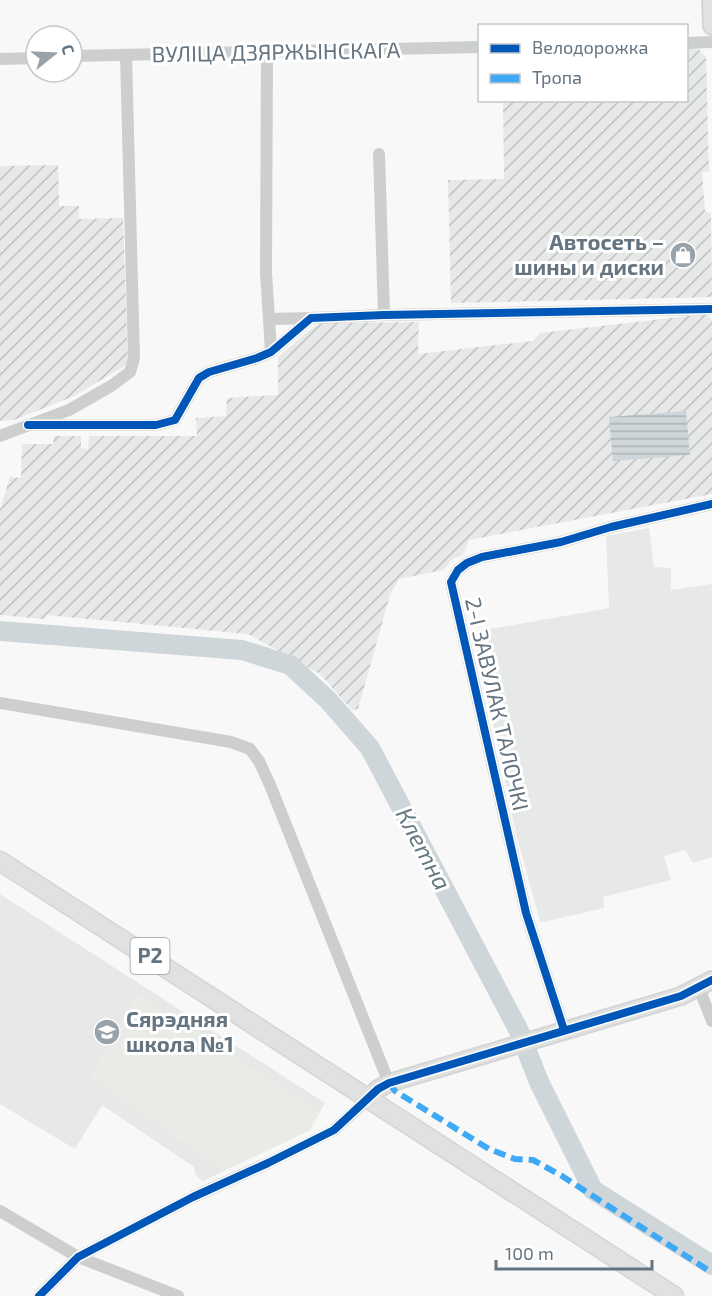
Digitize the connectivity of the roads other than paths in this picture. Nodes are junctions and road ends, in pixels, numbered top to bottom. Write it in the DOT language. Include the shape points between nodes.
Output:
graph roads {
  1 [pos="711,0"];
  2 [pos="712,26"];
  3 [pos="712,42"];
  4 [pos="688,43"];
  5 [pos="478,47"];
  6 [pos="267,52"];
  7 [pos="126,55"];
  8 [pos="84,56"];
  9 [pos="24,58"];
  10 [pos="0,59"];
  11 [pos="379,154"];
  12 [pos="712,309"];
  13 [pos="384,315"];
  14 [pos="311,318"];
  15 [pos="269,319"];
  16 [pos="271,352"];
  17 [pos="28,425"];
  18 [pos="0,436"];
  19 [pos="712,504"];
  20 [pos="0,703"];
  21 [pos="0,861"];
  22 [pos="704,987"];
  23 [pos="712,1021"];
  24 [pos="564,1030"];
  25 [pos="389,1083"];
  26 [pos="369,1098"];
  27 [pos="0,1211"];
  28 [pos="78,1257"];
  29 [pos="39,1296"];
  30 [pos="178,1296"];
  31 [pos="675,1296"];
  1 -- 2 [label="street"];
  3 -- 4 [label="street"];
  5 -- 6 [label="street, ВУЛІЦА ДЗЯРЖЫНСКАГА"];
  6 -- 7 [label="street, ВУЛІЦА ДЗЯРЖЫНСКАГА"];
  6 -- 15 [label="street"];
  7 -- 8 [label="street, ВУЛІЦА ДЗЯРЖЫНСКАГА"];
  7 -- 17 [label="street" via="134,358 130,372 111,386 69,410"];
  9 -- 10 [label="street"];
  11 -- 13 [label="street"];
  12 -- 13 [label="street"];
  13 -- 14 [label="street"];
  14 -- 15 [label="street"];
  14 -- 16 [label="street"];
  15 -- 16 [label="street"];
  16 -- 17 [label="street" via="200,378 175,420 156,425"];
  17 -- 18 [label="street"];
  19 -- 24 [label="street, 2-І ЗАВУЛАК ТАЛОЧКІ" via="561,542 482,557 458,570 452,582 526,913"];
  20 -- 25 [label="street" via="231,742 250,749 270,785"];
  21 -- 26 [label="main road, Р2"];
  22 -- 23 [label="street"];
  22 -- 24 [label="street"];
  24 -- 25 [label="street"];
  25 -- 26 [label="street"];
  26 -- 28 [label="street" via="334,1130"];
  26 -- 31 [label="main road, Р2"];
  27 -- 28 [label="street"];
  28 -- 29 [label="street"];
  28 -- 30 [label="street"];
}
